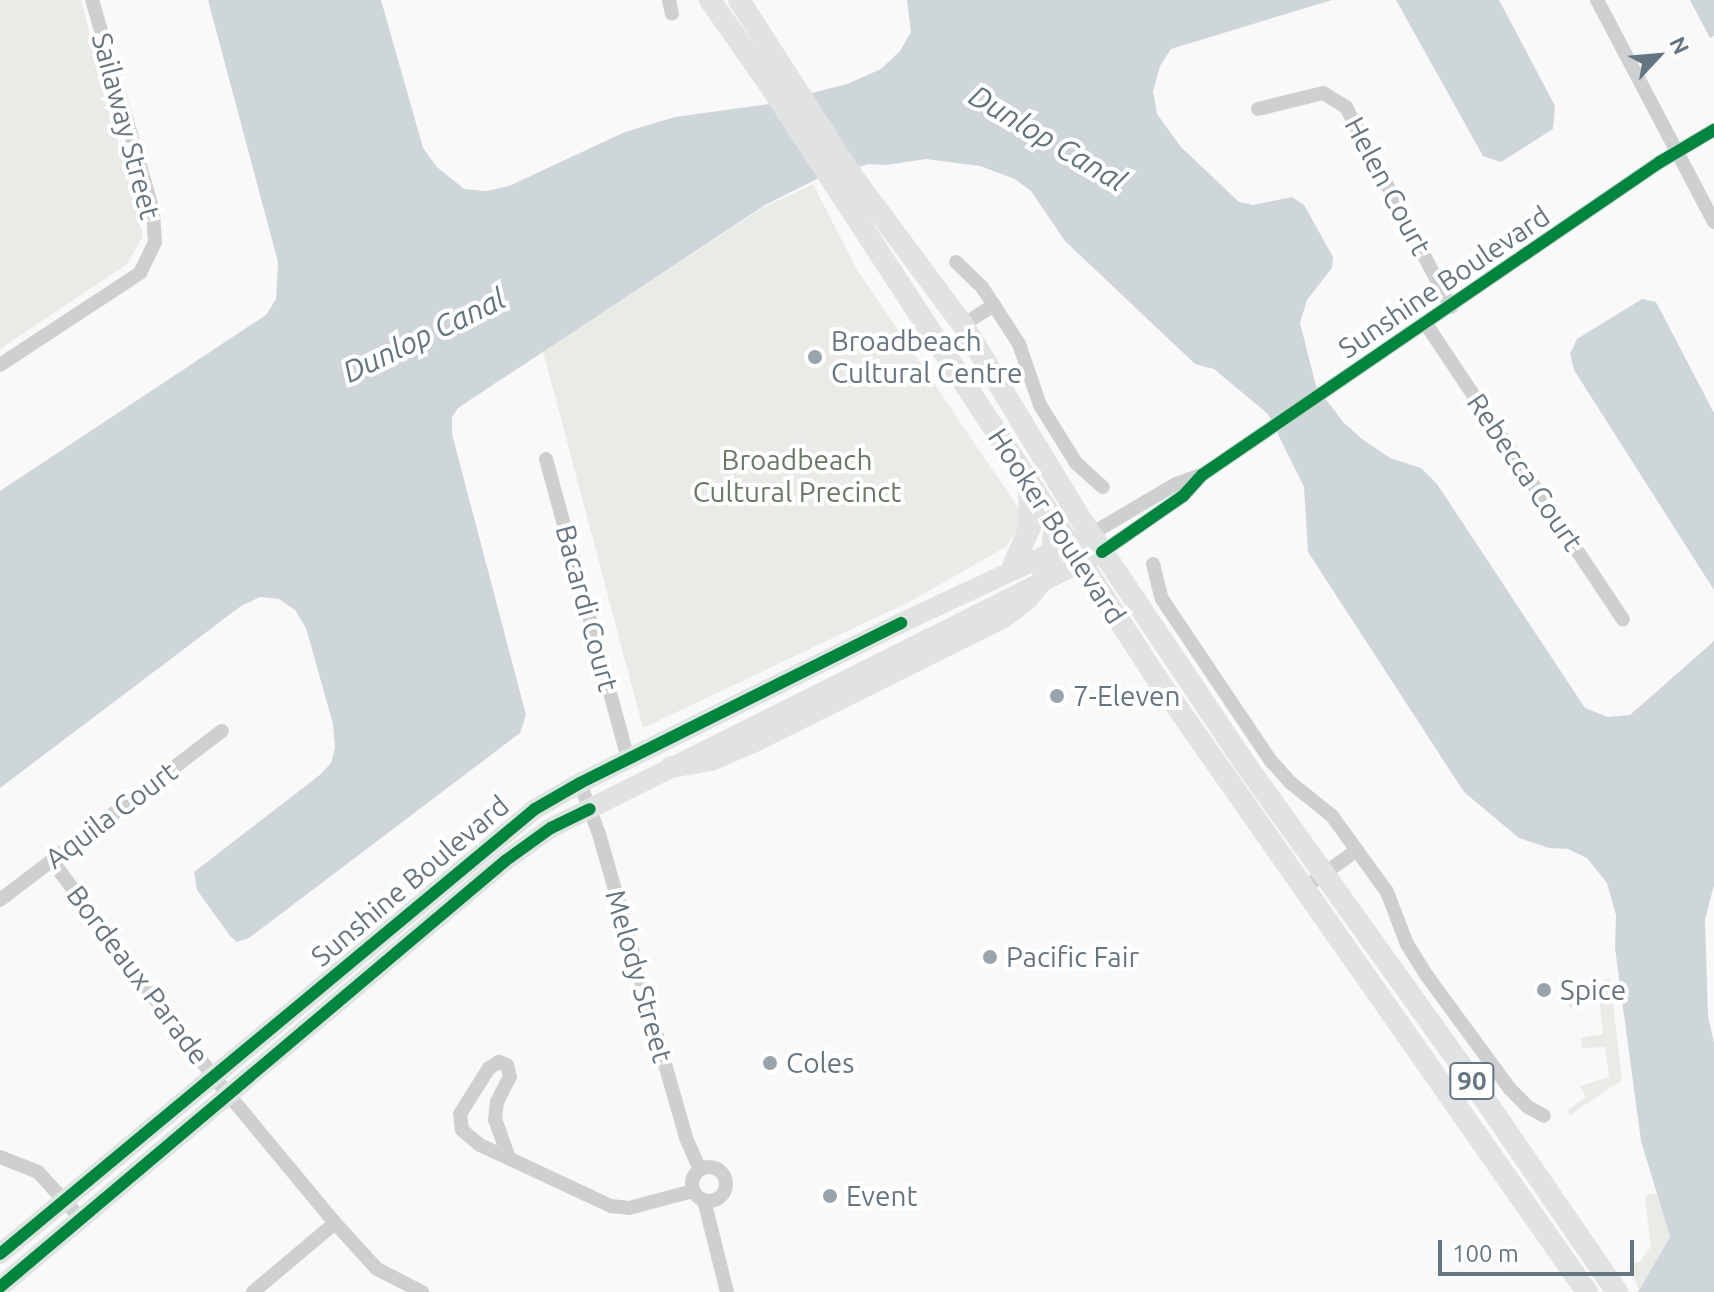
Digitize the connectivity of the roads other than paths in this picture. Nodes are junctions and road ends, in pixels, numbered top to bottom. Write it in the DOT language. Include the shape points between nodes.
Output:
graph roads {
  1 [pos="92,0"];
  2 [pos="710,0"];
  3 [pos="739,0"];
  4 [pos="1597,0"];
  5 [pos="784,90"];
  6 [pos="1258,109"];
  7 [pos="1714,130"];
  8 [pos="1677,151"];
  9 [pos="842,179"];
  10 [pos="1714,222"];
  11 [pos="956,262"];
  12 [pos="921,268"];
  13 [pos="994,305"];
  14 [pos="1451,307"];
  15 [pos="1426,324"];
  16 [pos="963,325"];
  17 [pos="0,365"];
  18 [pos="546,459"];
  19 [pos="1202,475"];
  20 [pos="1029,483"];
  21 [pos="1103,487"];
  22 [pos="1096,543"];
  23 [pos="1069,544"];
  24 [pos="1082,564"];
  25 [pos="1153,564"];
  26 [pos="1012,569"];
  27 [pos="1623,619"];
  28 [pos="222,731"];
  29 [pos="628,758"];
  30 [pos="671,767"];
  31 [pos="580,783"];
  32 [pos="590,809"];
  33 [pos="1357,850"];
  34 [pos="52,861"];
  35 [pos="1323,874"];
  36 [pos="1304,888"];
  37 [pos="0,900"];
  38 [pos="213,1076"];
  39 [pos="229,1094"];
  40 [pos="1544,1116"];
  41 [pos="508,1155"];
  42 [pos="0,1157"];
  43 [pos="700,1169"];
  44 [pos="698,1196"];
  45 [pos="65,1200"];
  46 [pos="81,1219"];
  47 [pos="335,1223"];
  48 [pos="0,1254"];
  49 [pos="0,1287"];
  50 [pos="253,1292"];
  51 [pos="422,1292"];
  52 [pos="727,1292"];
  53 [pos="1587,1292"];
  54 [pos="1617,1292"];
  1 -- 17 [label="street, Sailaway Street" via="153,211 155,242 140,273"];
  2 -- 5 [label="main road, Hooker Boulevard / 90"];
  3 -- 5 [label="main road, Hooker Boulevard / 90"];
  4 -- 8 [label="street"];
  5 -- 9 [label="main road, Hooker Boulevard / 90"];
  6 -- 14 [label="street, Helen Court" via="1323,93 1346,107"];
  7 -- 8 [label="street, Sunshine Boulevard"];
  8 -- 10 [label="street"];
  8 -- 14 [label="street, Sunshine Boulevard"];
  9 -- 12 [label="main road, Hooker Boulevard / 90"];
  9 -- 20 [label="main road, Hooker Boulevard / 90"];
  11 -- 13 [label="street, Hooker Boulevard"];
  12 -- 16 [label="main road, Hooker Boulevard / 90"];
  12 -- 30 [label="main road" via="933,305 1044,483 1052,504 1054,544 1041,582 1002,618 827,706 720,756"];
  13 -- 16 [label="street"];
  13 -- 21 [label="street, Hooker Boulevard" via="1019,344 1044,414 1076,463"];
  14 -- 15 [label="street, Sunshine Boulevard"];
  15 -- 19 [label="street, Sunshine Boulevard"];
  15 -- 27 [label="street, Rebecca Court"];
  16 -- 22 [label="main road, Hooker Boulevard / 90"];
  18 -- 29 [label="street, Bacardi Court"];
  19 -- 22 [label="street, Sunshine Boulevard" via="1176,484"];
  19 -- 22 [label="street, Sunshine Boulevard" via="1183,496"];
  20 -- 23 [label="main road, Hooker Boulevard / 90"];
  20 -- 26 [label="main road" via="1030,527"];
  22 -- 23 [label="main road, Sunshine Boulevard"];
  22 -- 24 [label="main road, Sunshine Boulevard"];
  22 -- 35 [label="main road, Hooker Boulevard / 90"];
  23 -- 24 [label="main road, Hooker Boulevard / 90"];
  23 -- 26 [label="main road, Sunshine Boulevard"];
  24 -- 30 [label="main road, Sunshine Boulevard"];
  24 -- 36 [label="main road, Hooker Boulevard / 90"];
  25 -- 33 [label="street, Hooker Boulevard" via="1162,599 1271,761 1332,816"];
  26 -- 29 [label="main road, Sunshine Boulevard"];
  28 -- 34 [label="street, Aquila Court"];
  29 -- 31 [label="main road, Sunshine Boulevard"];
  30 -- 32 [label="main road, Sunshine Boulevard"];
  31 -- 32 [label="street, Melody Street"];
  31 -- 38 [label="main road, Sunshine Boulevard" via="511,827"];
  32 -- 39 [label="main road, Sunshine Boulevard" via="551,828 505,861"];
  32 -- 43 [label="street, Melody Street" via="686,1138"];
  33 -- 35 [label="street"];
  33 -- 40 [label="street, Hooker Boulevard" via="1387,892 1407,944 1427,976 1518,1099"];
  34 -- 37 [label="street, Aquila Court"];
  34 -- 38 [label="street, Bordeaux Parade"];
  35 -- 36 [label="street"];
  35 -- 54 [label="main road, Hooker Boulevard / 90"];
  36 -- 53 [label="main road, Hooker Boulevard / 90"];
  38 -- 39 [label="street, Bordeaux Parade"];
  38 -- 45 [label="main road, Sunshine Boulevard"];
  39 -- 46 [label="main road, Sunshine Boulevard"];
  39 -- 47 [label="street, Bordeaux Parade"];
  41 -- 41 [label="street" via="462,1130 460,1114 489,1068 499,1062 507,1065 510,1077 497,1102 495,1120"];
  41 -- 44 [label="street" via="611,1206 629,1208"];
  42 -- 45 [label="street" via="38,1172"];
  43 -- 44 [label="street" via="693,1176"];
  43 -- 44 [label="street" via="719,1170 726,1183 719,1197"];
  44 -- 52 [label="street"];
  45 -- 46 [label="street"];
  45 -- 48 [label="main road, Sunshine Boulevard"];
  46 -- 49 [label="main road, Sunshine Boulevard"];
  47 -- 50 [label="street"];
  47 -- 51 [label="street, Bordeaux Parade" via="377,1269"];
}
